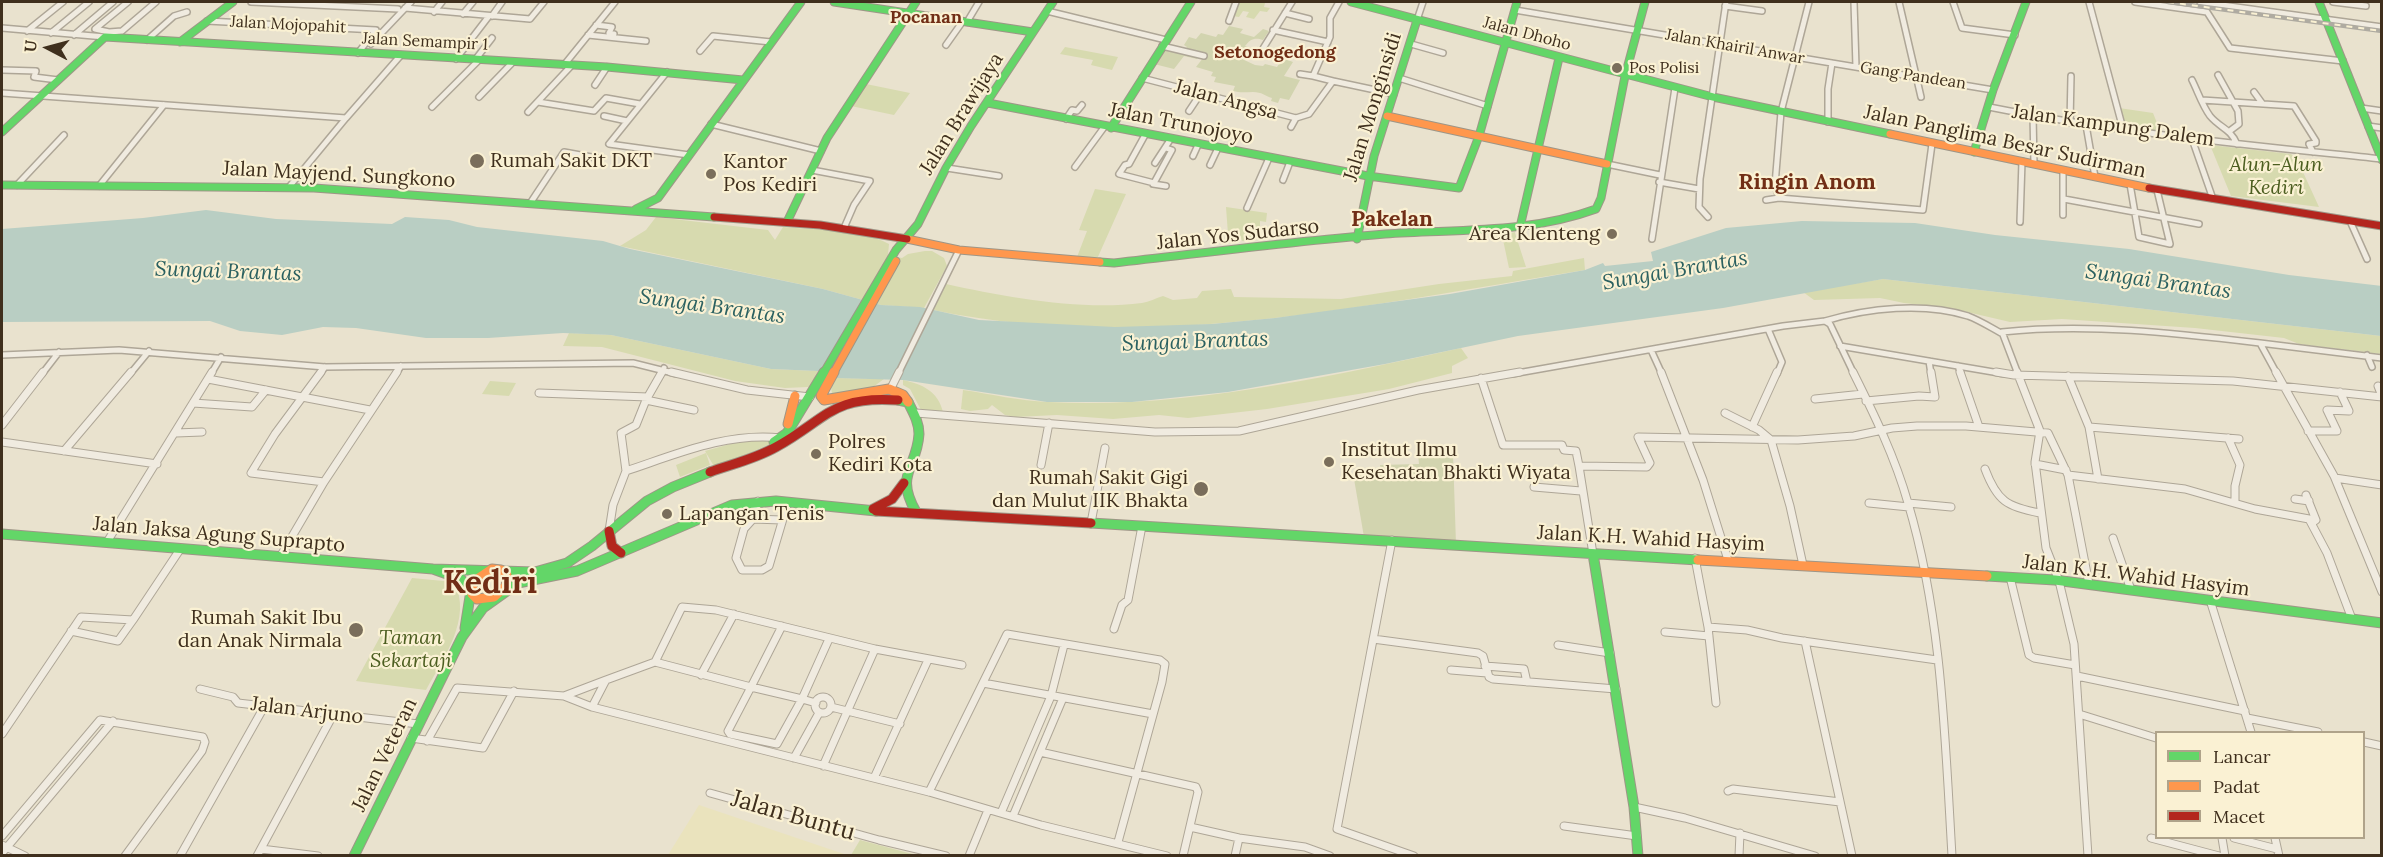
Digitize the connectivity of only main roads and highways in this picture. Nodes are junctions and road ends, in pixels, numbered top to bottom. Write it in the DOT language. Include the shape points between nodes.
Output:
graph roads {
  1 [pos="233,2"];
  2 [pos="801,2"];
  3 [pos="834,2"];
  4 [pos="916,2"];
  5 [pos="1053,2"];
  6 [pos="1191,2"];
  7 [pos="1351,2"];
  8 [pos="1645,2"];
  9 [pos="2026,2"];
  10 [pos="2319,2"];
  11 [pos="1516,6"];
  12 [pos="908,13"];
  13 [pos="1417,20"];
  14 [pos="1033,32"];
  15 [pos="180,42"];
  16 [pos="1506,44"];
  17 [pos="1559,58"];
  18 [pos="1625,76"];
  19 [pos="743,80"];
  20 [pos="988,103"];
  21 [pos="1387,116"];
  22 [pos="1108,127"];
  23 [pos="3,129"];
  24 [pos="1479,136"];
  25 [pos="1538,149"];
  26 [pos="1974,152"];
  27 [pos="2381,159"];
  28 [pos="1607,164"];
  29 [pos="1368,177"];
  30 [pos="2,185"];
  31 [pos="658,198"];
  32 [pos="627,210"];
  33 [pos="667,214"];
  34 [pos="787,222"];
  35 [pos="2382,225"];
  36 [pos="1520,227"];
  37 [pos="1357,239"];
  38 [pos="905,243"];
  39 [pos="959,250"];
  40 [pos="819,388"];
  41 [pos="795,396"];
  42 [pos="908,402"];
  43 [pos="784,436"];
  44 [pos="751,457"];
  45 [pos="904,483"];
  46 [pos="873,509"];
  47 [pos="916,512"];
  48 [pos="609,531"];
  49 [pos="2,534"];
  50 [pos="621,553"];
  51 [pos="1593,554"];
  52 [pos="433,569"];
  53 [pos="497,569"];
  54 [pos="471,590"];
  55 [pos="501,594"];
  56 [pos="2382,623"];
  57 [pos="462,637"];
  58 [pos="354,855"];
  59 [pos="1638,855"];
  1 -- 15 [label="main road"];
  2 -- 19 [label="main road"];
  3 -- 12 [label="main road"];
  4 -- 12 [label="main road"];
  5 -- 14 [label="main road, Jalan Brawijaya"];
  6 -- 22 [label="main road"];
  7 -- 13 [label="main road, Jalan Dhoho"];
  8 -- 18 [label="main road, Jalan Yos Sudarso"];
  9 -- 26 [label="main road"];
  10 -- 27 [label="main road"];
  11 -- 16 [label="main road"];
  12 -- 14 [label="main road"];
  12 -- 34 [label="main road" via="821,151"];
  13 -- 16 [label="main road, Jalan Dhoho"];
  13 -- 21 [label="main road, Jalan Monginsidi"];
  14 -- 20 [label="main road, Jalan Brawijaya"];
  15 -- 19 [label="main road, Jalan Semampir 1" via="607,67"];
  15 -- 23 [label="main road, Jalan Semampir 1" via="107,35"];
  16 -- 17 [label="main road, Jalan Dhoho"];
  16 -- 24 [label="main road"];
  17 -- 18 [label="main road, Jalan Dhoho"];
  17 -- 25 [label="main road"];
  18 -- 26 [label="main road, Jalan Panglima Besar Sudirman"];
  18 -- 28 [label="main road, Jalan Yos Sudarso"];
  19 -- 31 [label="main road"];
  20 -- 22 [label="main road, Jalan Trunojoyo"];
  20 -- 38 [label="main road, Jalan Brawijaya"];
  21 -- 24 [label="main road"];
  21 -- 29 [label="main road, Jalan Monginsidi"];
  22 -- 29 [label="main road, Jalan Trunojoyo" via="1168,144 1218,148"];
  24 -- 25 [label="main road"];
  24 -- 29 [label="main road, Jalan Trunojoyo" via="1459,188"];
  25 -- 28 [label="main road"];
  25 -- 36 [label="main road"];
  26 -- 35 [label="main road, Jalan Panglima Besar Sudirman" via="2157,190"];
  28 -- 36 [label="main road, Jalan Yos Sudarso" via="1601,198 1593,212"];
  29 -- 37 [label="main road, Jalan Monginsidi"];
  30 -- 32 [label="main road, Jalan Mayjend. Sungkono" via="289,187"];
  31 -- 32 [label="main road" via="646,206"];
  31 -- 33 [label="main road" via="659,207"];
  32 -- 33 [label="main road, Jalan Mayjend. Sungkono"];
  33 -- 34 [label="main road, Jalan Mayjend. Sungkono"];
  34 -- 38 [label="main road, Jalan Mayjend. Sungkono" via="844,228"];
  36 -- 37 [label="main road, Jalan Yos Sudarso" via="1411,232"];
  37 -- 39 [label="main road, Jalan Yos Sudarso" via="1114,263"];
  38 -- 39 [label="main road, Jalan Mayjend. Sungkono"];
  38 -- 40 [label="main road, Jalan Brawijaya"];
  40 -- 42 [label="main road" via="824,400 891,388 903,393"];
  40 -- 43 [label="main road, Jalan Brawijaya"];
  41 -- 43 [label="main road"];
  42 -- 44 [label="main road" via="882,397 833,406 791,439"];
  42 -- 45 [label="main road" via="921,421 921,434"];
  43 -- 44 [label="main road"];
  44 -- 48 [label="main road" via="639,505"];
  45 -- 46 [label="main road" via="891,499"];
  45 -- 47 [label="main road" via="906,501"];
  46 -- 47 [label="main road, Jalan K.H. Wahid Hasyim"];
  46 -- 50 [label="main road, Jalan K.H. Wahid Hasyim" via="758,501 732,505"];
  47 -- 51 [label="main road, Jalan K.H. Wahid Hasyim"];
  48 -- 50 [label="main road" via="612,546"];
  48 -- 53 [label="main road" via="565,566 534,572"];
  49 -- 52 [label="main road, Jalan Jaksa Agung Suprapto"];
  50 -- 55 [label="main road, Jalan K.H. Wahid Hasyim" via="577,571 518,583"];
  51 -- 56 [label="main road, Jalan K.H. Wahid Hasyim" via="2059,581"];
  51 -- 59 [label="main road" via="1634,807"];
  52 -- 53 [label="main road"];
  52 -- 54 [label="main road" via="461,579"];
  53 -- 54 [label="main road" via="479,575"];
  53 -- 55 [label="main road" via="508,578"];
  54 -- 55 [label="main road" via="474,597 482,600"];
  54 -- 57 [label="main road"];
  55 -- 57 [label="main road" via="483,608"];
  57 -- 58 [label="main road, Jalan Veteran" via="418,724 419,739"];
}
